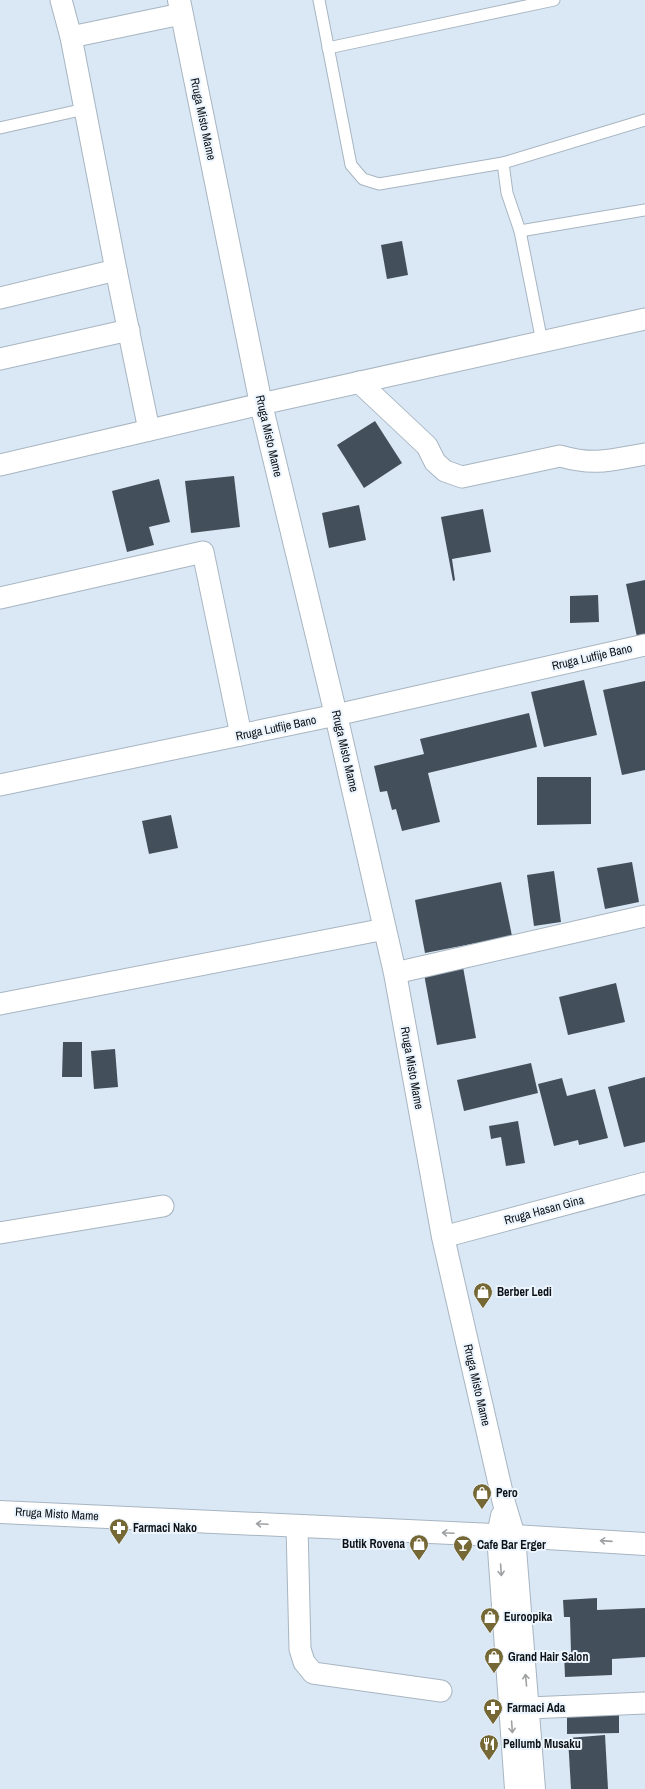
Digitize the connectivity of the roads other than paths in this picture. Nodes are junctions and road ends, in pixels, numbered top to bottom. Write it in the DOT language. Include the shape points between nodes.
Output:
graph roads {
  1 [pos="61,0"];
  2 [pos="318,0"];
  3 [pos="554,0"];
  4 [pos="180,7"];
  5 [pos="71,37"];
  6 [pos="328,48"];
  7 [pos="85,109"];
  8 [pos="645,120"];
  9 [pos="0,128"];
  10 [pos="503,164"];
  11 [pos="645,210"];
  12 [pos="520,231"];
  13 [pos="116,270"];
  14 [pos="0,298"];
  15 [pos="645,320"];
  16 [pos="129,330"];
  17 [pos="542,342"];
  18 [pos="0,359"];
  19 [pos="359,382"];
  20 [pos="261,404"];
  21 [pos="149,430"];
  22 [pos="645,454"];
  23 [pos="0,465"];
  24 [pos="0,598"];
  25 [pos="645,645"];
  26 [pos="336,715"];
  27 [pos="241,735"];
  28 [pos="0,785"];
  29 [pos="645,916"];
  30 [pos="385,929"];
  31 [pos="395,973"];
  32 [pos="0,1004"];
  33 [pos="645,1183"];
  34 [pos="163,1206"];
  35 [pos="0,1233"];
  36 [pos="443,1237"];
  37 [pos="0,1512"];
  38 [pos="297,1526"];
  39 [pos="506,1535"];
  40 [pos="645,1544"];
  41 [pos="441,1691"];
  42 [pos="645,1703"];
  43 [pos="529,1708"];
  44 [pos="516,1789"];
  45 [pos="534,1789"];
  1 -- 5 [label="street"];
  2 -- 6 [label="lane"];
  3 -- 6 [label="lane"];
  4 -- 5 [label="street"];
  4 -- 20 [label="street, Rruga Misto Mame"];
  5 -- 7 [label="street"];
  6 -- 10 [label="lane" via="351,165 363,179 379,184"];
  7 -- 9 [label="lane"];
  7 -- 13 [label="street"];
  8 -- 10 [label="lane"];
  10 -- 12 [label="lane" via="507,193"];
  11 -- 12 [label="lane"];
  12 -- 17 [label="lane"];
  13 -- 14 [label="street"];
  13 -- 16 [label="street"];
  15 -- 17 [label="street"];
  16 -- 18 [label="street"];
  16 -- 21 [label="street"];
  17 -- 19 [label="street"];
  19 -- 20 [label="street"];
  19 -- 22 [label="street" via="427,446 435,462 446,471 462,477 560,456 596,463"];
  20 -- 21 [label="street"];
  20 -- 26 [label="street, Rruga Misto Mame"];
  21 -- 23 [label="street"];
  24 -- 27 [label="street" via="203,552"];
  25 -- 26 [label="street, Rruga Lutfije Bano"];
  26 -- 27 [label="street, Rruga Lutfije Bano"];
  26 -- 30 [label="street, Rruga Misto Mame"];
  27 -- 28 [label="street, Rruga Lutfije Bano"];
  29 -- 31 [label="street"];
  30 -- 31 [label="street, Rruga Misto Mame"];
  30 -- 32 [label="street"];
  31 -- 36 [label="street, Rruga Misto Mame"];
  33 -- 36 [label="street, Rruga Hasan Gina"];
  34 -- 35 [label="street"];
  36 -- 39 [label="street, Rruga Misto Mame" via="504,1503"];
  38 -- 37 [label="street, Rruga Misto Mame, one-way"];
  39 -- 38 [label="street, Rruga Misto Mame, one-way"];
  38 -- 41 [label="street" via="300,1649 304,1662 313,1673"];
  40 -- 39 [label="street, Rruga Misto Mame, one-way"];
  43 -- 39 [label="street, Rruga Misto Mame, one-way"];
  39 -- 44 [label="street, Rruga Misto Mame, one-way"];
  42 -- 43 [label="street"];
  43 -- 45 [label="street, Rruga Misto Mame"];
}
